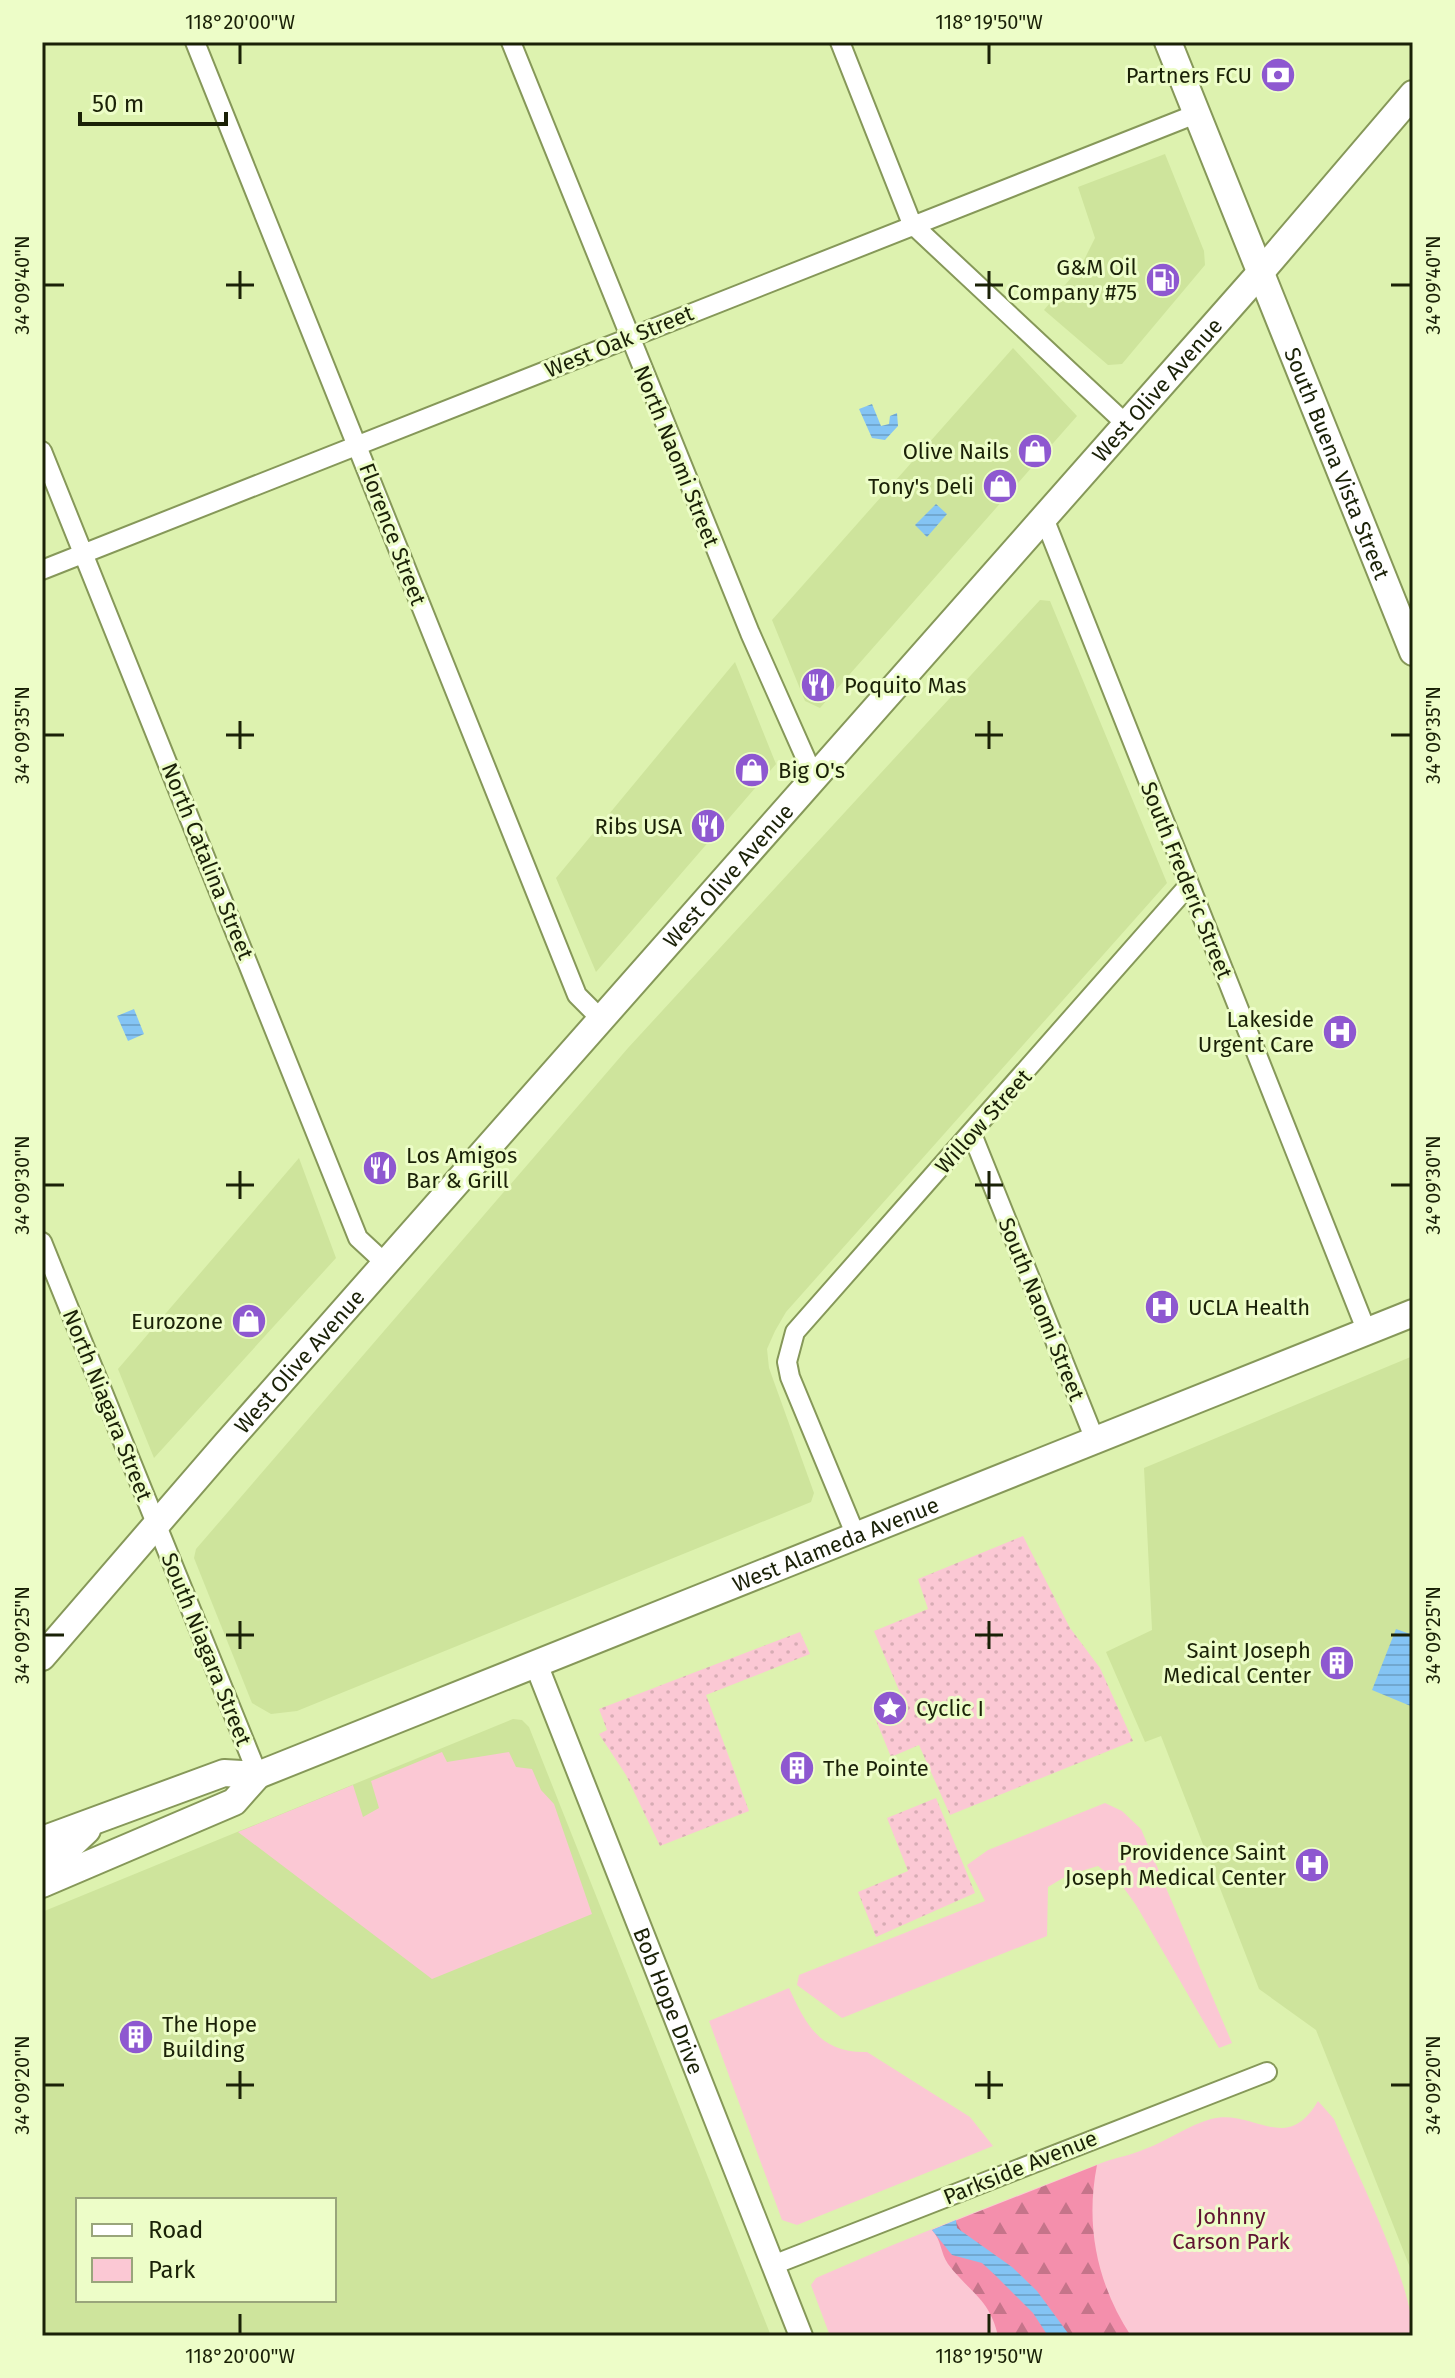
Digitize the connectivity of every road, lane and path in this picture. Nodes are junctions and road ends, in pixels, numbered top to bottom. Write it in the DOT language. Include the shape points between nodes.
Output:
graph roads {
  1 [pos="195,42"];
  2 [pos="511,42"];
  3 [pos="840,42"];
  4 [pos="1168,42"];
  5 [pos="1413,94"];
  6 [pos="1196,114"];
  7 [pos="912,224"];
  8 [pos="1260,273"];
  9 [pos="628,337"];
  10 [pos="1126,424"];
  11 [pos="357,445"];
  12 [pos="42,451"];
  13 [pos="1044,518"];
  14 [pos="83,554"];
  15 [pos="42,570"];
  16 [pos="1413,652"];
  17 [pos="814,777"];
  18 [pos="1189,885"];
  19 [pos="601,1019"];
  20 [pos="972,1134"];
  21 [pos="42,1242"];
  22 [pos="385,1263"];
  23 [pos="1413,1313"];
  24 [pos="1367,1332"];
  25 [pos="1095,1440"];
  26 [pos="156,1523"];
  27 [pos="856,1536"];
  28 [pos="42,1657"];
  29 [pos="536,1664"];
  30 [pos="258,1775"];
  31 [pos="98,1819"];
  32 [pos="42,1840"];
  33 [pos="42,1862"];
  34 [pos="42,1884"];
  35 [pos="1267,2072"];
  36 [pos="773,2265"];
  37 [pos="801,2336"];
  1 -- 11 [label="street, Florence Street"];
  2 -- 9 [label="street, North Naomi Street"];
  3 -- 7 [label="street"];
  4 -- 6 [label="main road, South Buena Vista Street"];
  5 -- 8 [label="main road, West Olive Avenue"];
  6 -- 7 [label="street, West Oak Street"];
  6 -- 8 [label="main road, South Buena Vista Street"];
  7 -- 9 [label="street, West Oak Street"];
  7 -- 10 [label="street"];
  8 -- 10 [label="main road, West Olive Avenue"];
  8 -- 16 [label="main road, South Buena Vista Street"];
  9 -- 11 [label="street, West Oak Street"];
  9 -- 17 [label="street, North Naomi Street"];
  10 -- 13 [label="main road, West Olive Avenue"];
  11 -- 14 [label="street, West Oak Street"];
  11 -- 19 [label="street, Florence Street" via="577,995"];
  12 -- 14 [label="street, North Catalina Street"];
  13 -- 17 [label="main road, West Olive Avenue"];
  13 -- 18 [label="street, South Frederic Street"];
  14 -- 15 [label="street, West Oak Street"];
  14 -- 22 [label="street, North Catalina Street" via="358,1238"];
  17 -- 19 [label="main road, West Olive Avenue"];
  18 -- 20 [label="street, Willow Street"];
  18 -- 24 [label="street, South Frederic Street"];
  19 -- 22 [label="main road, West Olive Avenue"];
  20 -- 25 [label="street, South Naomi Street"];
  20 -- 27 [label="street, Willow Street" via="795,1332 787,1362"];
  21 -- 26 [label="street, North Niagara Street"];
  22 -- 26 [label="main road, West Olive Avenue"];
  23 -- 24 [label="main road, West Alameda Avenue"];
  24 -- 25 [label="main road, West Alameda Avenue"];
  25 -- 27 [label="main road, West Alameda Avenue"];
  26 -- 28 [label="main road, West Olive Avenue"];
  26 -- 30 [label="street, South Niagara Street"];
  27 -- 29 [label="main road, West Alameda Avenue"];
  29 -- 30 [label="main road, West Alameda Avenue"];
  29 -- 36 [label="street, Bob Hope Drive"];
  30 -- 31 [label="main road, West Alameda Avenue" via="224,1773"];
  30 -- 34 [label="main road, West Alameda Avenue" via="234,1802"];
  31 -- 32 [label="main road, West Alameda Avenue"];
  31 -- 33 [label="main road, West Alameda Avenue" via="67,1849"];
  35 -- 36 [label="street, Parkside Avenue"];
  36 -- 37 [label="street, Bob Hope Drive"];
}
